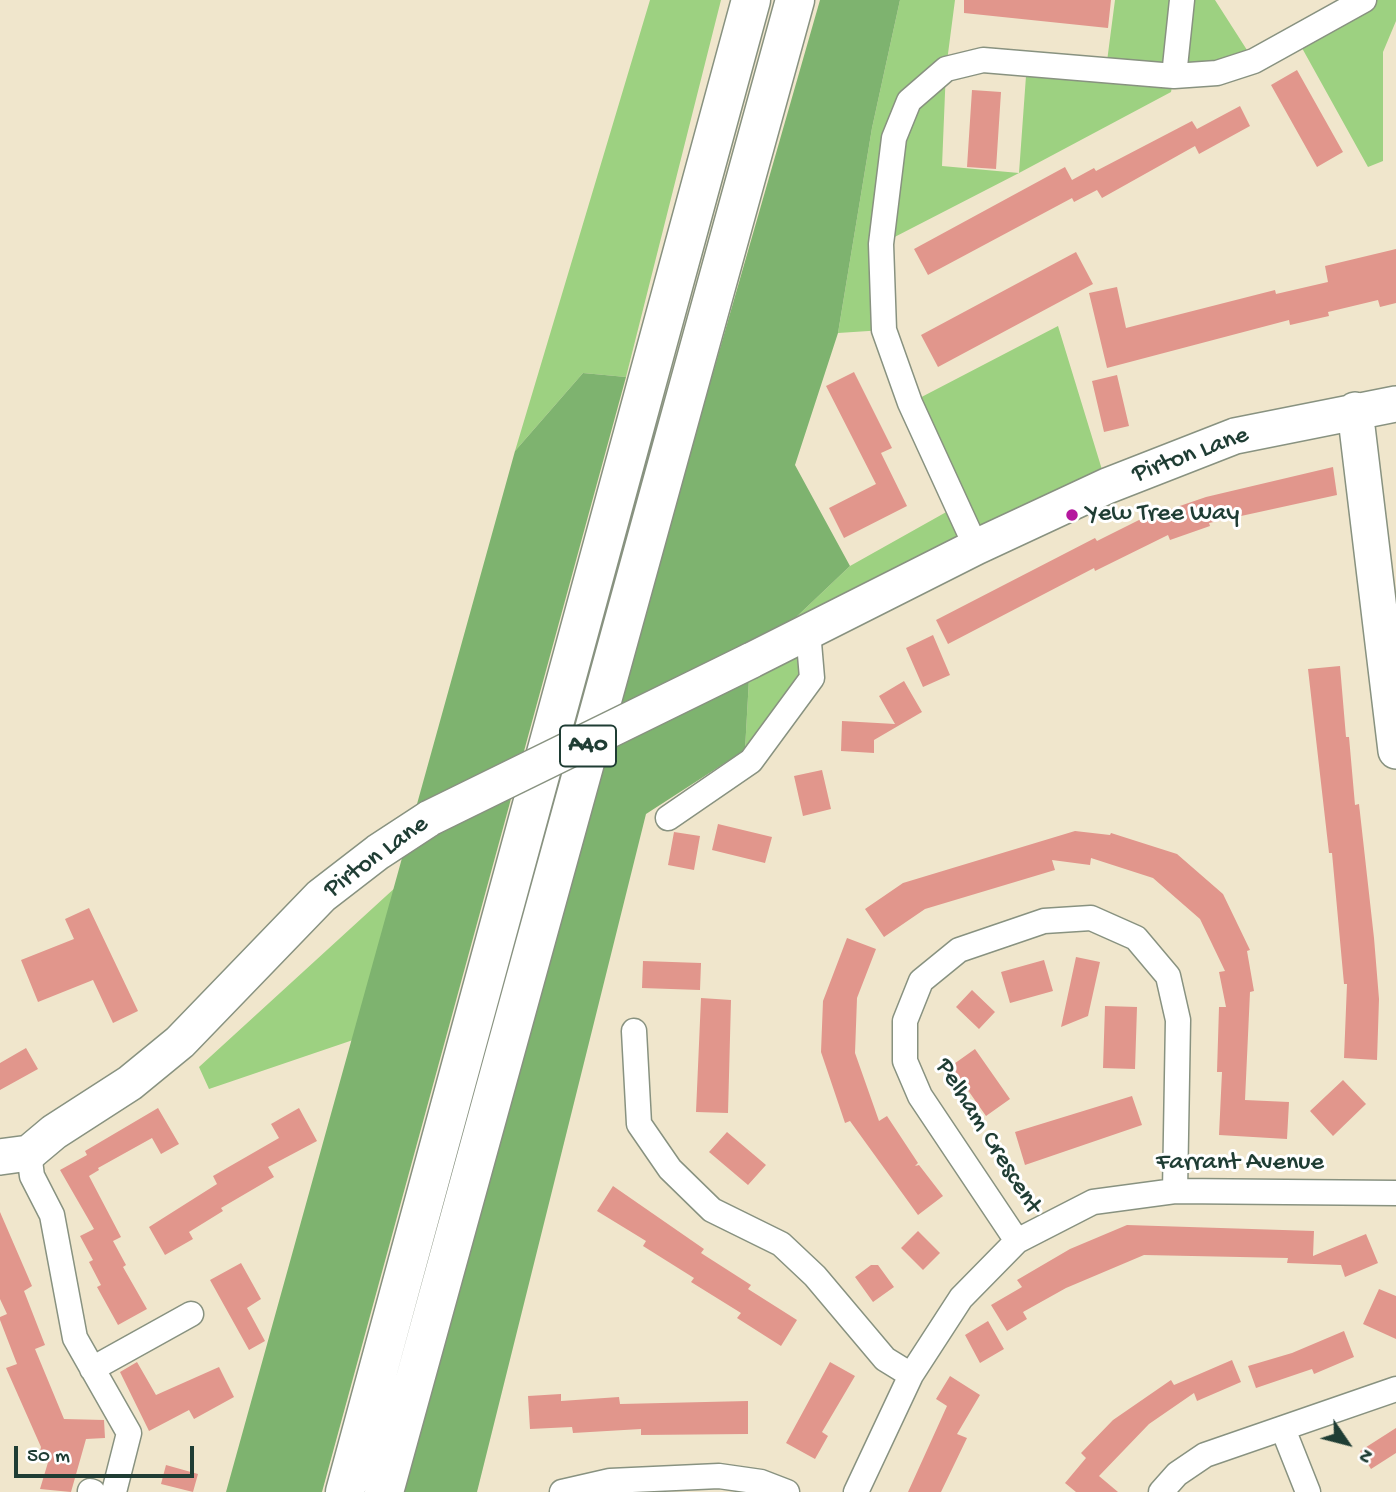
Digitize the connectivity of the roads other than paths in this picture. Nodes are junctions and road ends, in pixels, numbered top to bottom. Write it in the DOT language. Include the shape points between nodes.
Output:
graph roads {
  1 [pos="751,0"];
  2 [pos="794,0"];
  3 [pos="1182,0"];
  4 [pos="1364,0"];
  5 [pos="1174,76"];
  6 [pos="1396,404"];
  7 [pos="1355,410"];
  8 [pos="976,547"];
  9 [pos="808,631"];
  10 [pos="1396,751"];
  11 [pos="668,818"];
  12 [pos="634,1031"];
  13 [pos="14,1155"];
  14 [pos="1175,1191"];
  15 [pos="1396,1193"];
  16 [pos="1017,1241"];
  17 [pos="191,1314"];
  18 [pos="92,1369"];
  19 [pos="912,1375"];
  20 [pos="1396,1389"];
  21 [pos="1283,1429"];
  22 [pos="114,1492"];
  23 [pos="345,1492"];
  24 [pos="384,1492"];
  25 [pos="562,1492"];
  26 [pos="787,1492"];
  27 [pos="856,1492"];
  28 [pos="1161,1492"];
  29 [pos="1308,1492"];
  1 -- 23 [label="highway, A40"];
  2 -- 24 [label="highway, A40"];
  3 -- 5 [label="street"];
  4 -- 5 [label="street" via="1254,61 1217,73"];
  5 -- 8 [label="street" via="983,60 946,69 909,101 894,138 881,244 884,330 910,403"];
  6 -- 7 [label="street, Pirton Lane"];
  7 -- 8 [label="street, Pirton Lane" via="1235,436 1107,486"];
  7 -- 10 [label="street"];
  8 -- 9 [label="street, Pirton Lane"];
  9 -- 11 [label="street" via="813,678 751,761"];
  9 -- 13 [label="street, Pirton Lane, bridge" via="430,818 378,852 321,896 180,1042 130,1083"];
  12 -- 19 [label="street" via="639,1124 670,1169 712,1210 781,1244 816,1276 885,1359"];
  13 -- 18 [label="street" via="33,1176 52,1215 75,1339"];
  14 -- 15 [label="street, Farrant Avenue"];
  14 -- 16 [label="street, Farrant Avenue" via="1093,1202"];
  14 -- 16 [label="street, Pelham Crescent" via="1178,1020 1168,976 1136,938 1091,918 1044,921 959,950 921,981 905,1021 905,1061 920,1096"];
  16 -- 19 [label="street, Farrant Avenue" via="961,1298"];
  17 -- 18 [label="street"];
  18 -- 22 [label="street" via="129,1433"];
  19 -- 27 [label="street, Farrant Avenue"];
  20 -- 21 [label="street"];
  21 -- 28 [label="street" via="1205,1455"];
  21 -- 29 [label="street"];
  25 -- 26 [label="street" via="610,1481 719,1476 761,1482"];
}
